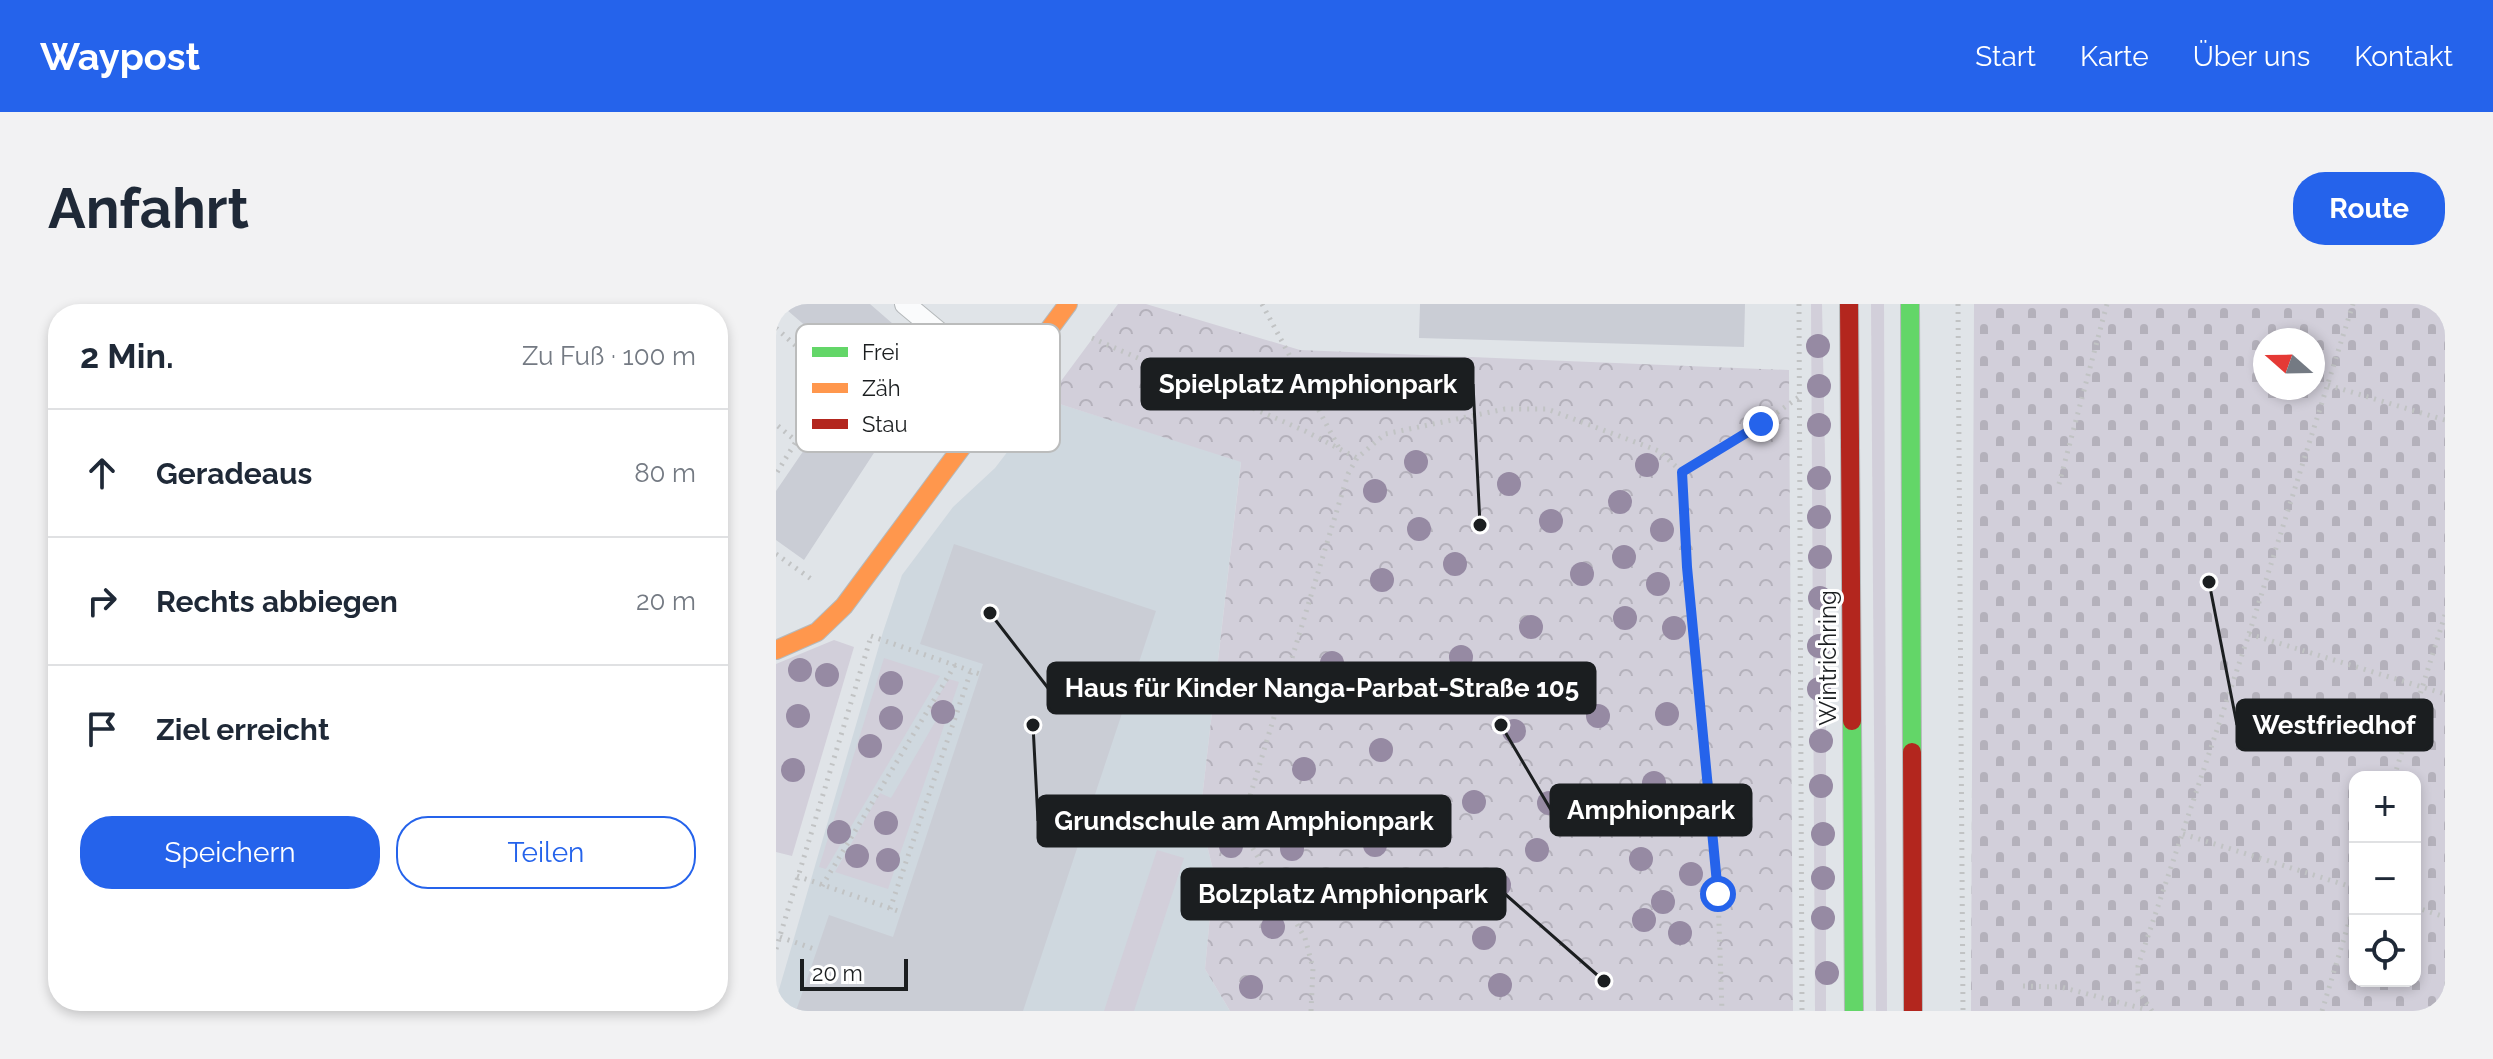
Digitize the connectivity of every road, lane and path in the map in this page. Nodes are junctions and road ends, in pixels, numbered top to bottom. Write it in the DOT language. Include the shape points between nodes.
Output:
graph roads {
  1 [pos="905,304"];
  2 [pos="1068,304"];
  3 [pos="1262,304"];
  4 [pos="1799,304"];
  5 [pos="1849,304"];
  6 [pos="1910,304"];
  7 [pos="1958,304"];
  8 [pos="2107,304"];
  9 [pos="2353,304"];
  10 [pos="929,324"];
  11 [pos="1053,324"];
  12 [pos="776,328"];
  13 [pos="1090,336"];
  14 [pos="796,346"];
  15 [pos="2328,385"];
  16 [pos="1799,397"];
  17 [pos="2445,420"];
  18 [pos="778,426"];
  19 [pos="796,441"];
  20 [pos="1339,448"];
  21 [pos="958,452"];
  22 [pos="1357,458"];
  23 [pos="1682,472"];
  24 [pos="776,474"];
  25 [pos="2059,484"];
  26 [pos="776,554"];
  27 [pos="819,585"];
  28 [pos="2445,615"];
  29 [pos="875,623"];
  30 [pos="2249,634"];
  31 [pos="871,636"];
  32 [pos="776,650"];
  33 [pos="966,659"];
  34 [pos="955,665"];
  35 [pos="963,668"];
  36 [pos="971,671"];
  37 [pos="980,674"];
  38 [pos="2421,687"];
  39 [pos="2445,694"];
  40 [pos="2396,771"];
  41 [pos="2183,834"];
  42 [pos="797,876"];
  43 [pos="822,886"];
  44 [pos="2349,886"];
  45 [pos="890,909"];
  46 [pos="2421,909"];
  47 [pos="901,912"];
  48 [pos="2351,915"];
  49 [pos="2445,917"];
  50 [pos="780,937"];
  51 [pos="776,949"];
  52 [pos="817,950"];
  53 [pos="2023,986"];
  54 [pos="2150,1010"];
  55 [pos="1311,1011"];
  56 [pos="1722,1011"];
  57 [pos="1802,1011"];
  58 [pos="1854,1011"];
  59 [pos="1913,1011"];
  60 [pos="1963,1011"];
  61 [pos="2322,1011"];
  1 -- 10 [label="lane"];
  2 -- 11 [label="main road"];
  3 -- 20 [label="path"];
  4 -- 16 [label="path"];
  5 -- 58 [label="main road, Wintrichring"];
  6 -- 59 [label="main road"];
  7 -- 60 [label="path"];
  8 -- 25 [label="path"];
  9 -- 15 [label="path"];
  12 -- 14 [label="path"];
  13 -- 20 [label="path"];
  15 -- 17 [label="path"];
  15 -- 30 [label="path"];
  16 -- 23 [label="path"];
  16 -- 57 [label="path"];
  18 -- 19 [label="path"];
  19 -- 24 [label="path"];
  20 -- 22 [label="path"];
  21 -- 32 [label="main road" via="844,606 817,632"];
  22 -- 23 [label="path" via="1385,434 1505,409 1547,409 1659,451"];
  22 -- 55 [label="path" via="1250,796 1246,824 1252,847 1305,938 1313,968"];
  23 -- 56 [label="path" via="1718,894"];
  26 -- 27 [label="path"];
  28 -- 38 [label="path"];
  29 -- 31 [label="path"];
  30 -- 38 [label="path"];
  30 -- 41 [label="path"];
  31 -- 34 [label="path"];
  31 -- 42 [label="path"];
  33 -- 35 [label="path"];
  34 -- 35 [label="path"];
  34 -- 43 [label="path"];
  35 -- 36 [label="path"];
  36 -- 37 [label="path"];
  36 -- 45 [label="path"];
  38 -- 39 [label="path"];
  38 -- 40 [label="path"];
  41 -- 44 [label="path"];
  41 -- 54 [label="path" via="2138,966 2138,991"];
  42 -- 43 [label="path"];
  42 -- 50 [label="path"];
  43 -- 45 [label="path"];
  45 -- 47 [label="path"];
  46 -- 49 [label="path"];
  48 -- 61 [label="path"];
  50 -- 51 [label="path"];
  50 -- 52 [label="path"];
  53 -- 54 [label="path" via="2061,987"];
}
